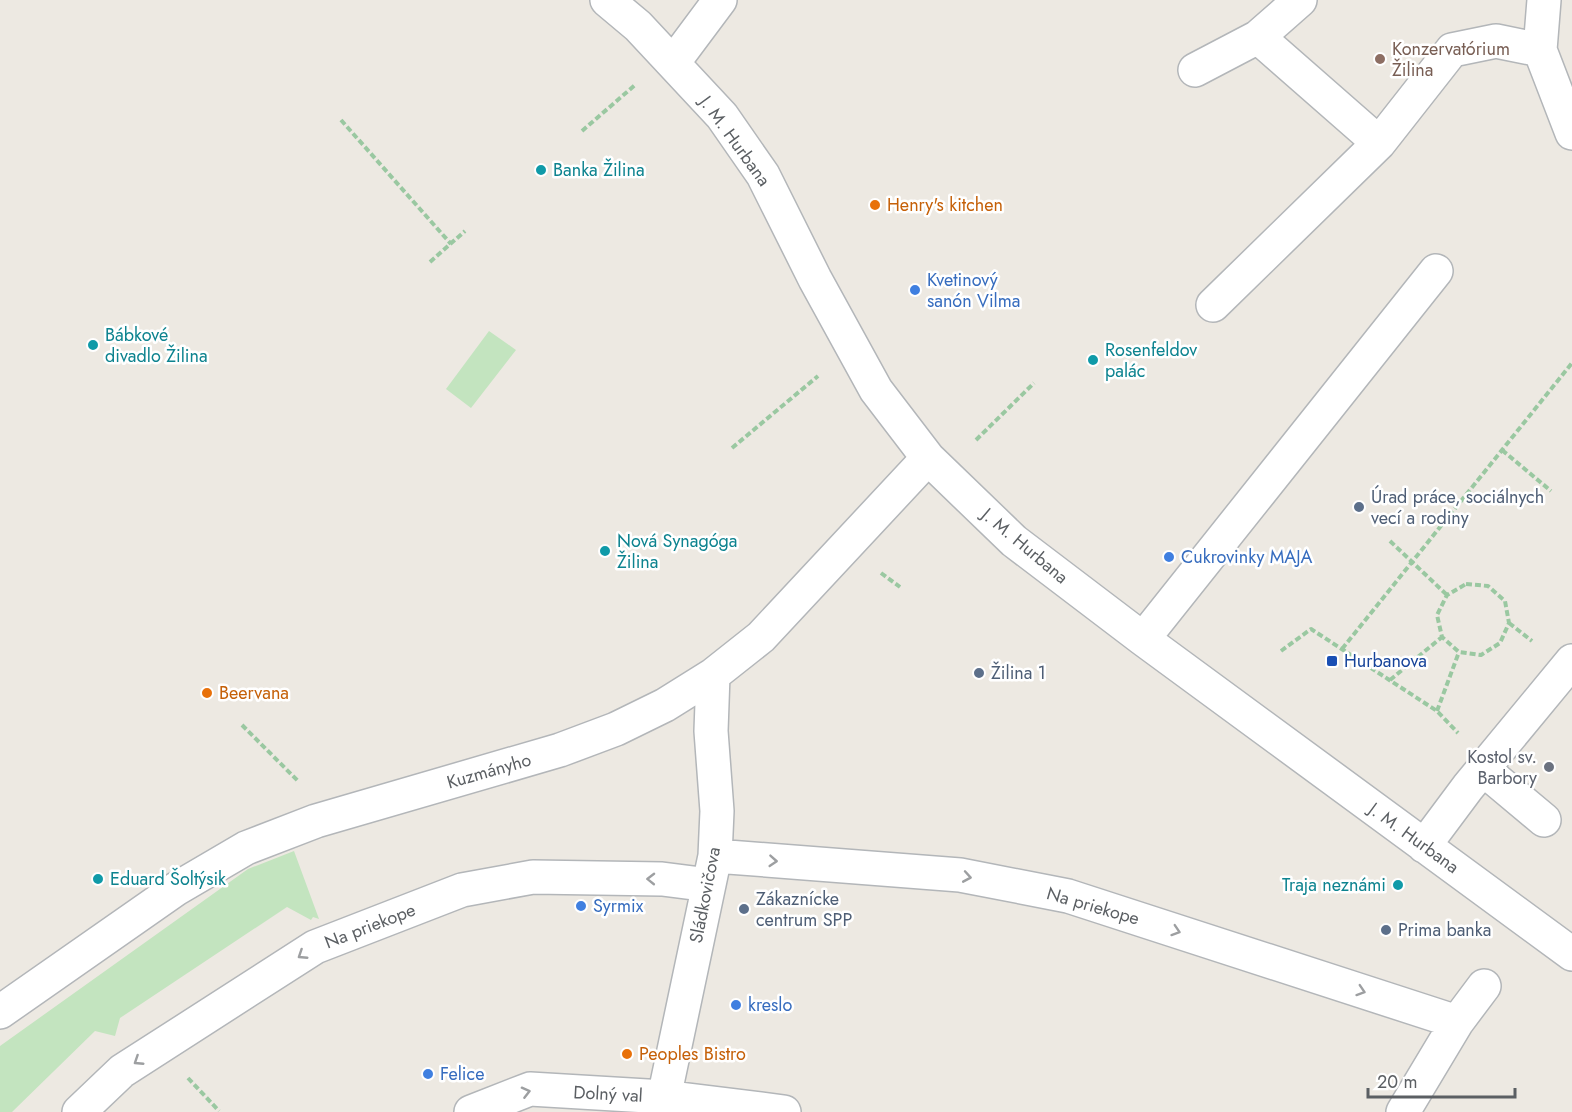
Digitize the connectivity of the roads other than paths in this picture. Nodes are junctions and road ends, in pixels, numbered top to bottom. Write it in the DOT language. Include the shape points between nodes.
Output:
graph roads {
  1 [pos="607,0"];
  2 [pos="720,0"];
  3 [pos="1300,0"];
  4 [pos="1544,0"];
  5 [pos="1258,37"];
  6 [pos="1540,50"];
  7 [pos="673,63"];
  8 [pos="1195,70"];
  9 [pos="1572,133"];
  10 [pos="1379,143"];
  11 [pos="1436,271"];
  12 [pos="1213,305"];
  13 [pos="928,458"];
  14 [pos="1143,639"];
  15 [pos="1572,661"];
  16 [pos="714,675"];
  17 [pos="1476,778"];
  18 [pos="1544,820"];
  19 [pos="1424,846"];
  20 [pos="712,871"];
  21 [pos="1572,954"];
  22 [pos="1485,986"];
  23 [pos="0,1012"];
  24 [pos="1457,1022"];
  25 [pos="663,1104"];
  26 [pos="79,1112"];
  27 [pos="471,1112"];
  28 [pos="784,1112"];
  29 [pos="1403,1112"];
  1 -- 7 [label="street, J. M. Hurbana"];
  2 -- 7 [label="street"];
  3 -- 5 [label="street"];
  4 -- 6 [label="street"];
  5 -- 8 [label="street"];
  5 -- 10 [label="street"];
  6 -- 9 [label="street"];
  6 -- 10 [label="street" via="1496,41 1452,50"];
  7 -- 13 [label="street, J. M. Hurbana" via="722,116 763,175 876,390"];
  10 -- 12 [label="street"];
  11 -- 14 [label="street"];
  13 -- 14 [label="street, J. M. Hurbana" via="1014,541"];
  13 -- 16 [label="street, Kuzmányho" via="761,637"];
  14 -- 19 [label="street, J. M. Hurbana"];
  15 -- 17 [label="street"];
  16 -- 20 [label="street, Sládkovičova" via="711,731 717,811"];
  16 -- 23 [label="street, Kuzmányho" via="616,729 560,750 316,821 246,848 176,889"];
  17 -- 18 [label="street"];
  17 -- 19 [label="street"];
  19 -- 21 [label="street, J. M. Hurbana"];
  20 -- 24 [label="street, Na priekope, one-way" via="960,875 1068,896"];
  20 -- 25 [label="street, Sládkovičova"];
  20 -- 26 [label="street, Na priekope, one-way" via="581,887 462,890 452,905 315,947 122,1071"];
  22 -- 24 [label="street"];
  24 -- 29 [label="street"];
  27 -- 25 [label="street, Dolný val, one-way" via="530,1089"];
  25 -- 28 [label="street, Dolný val"];
}
